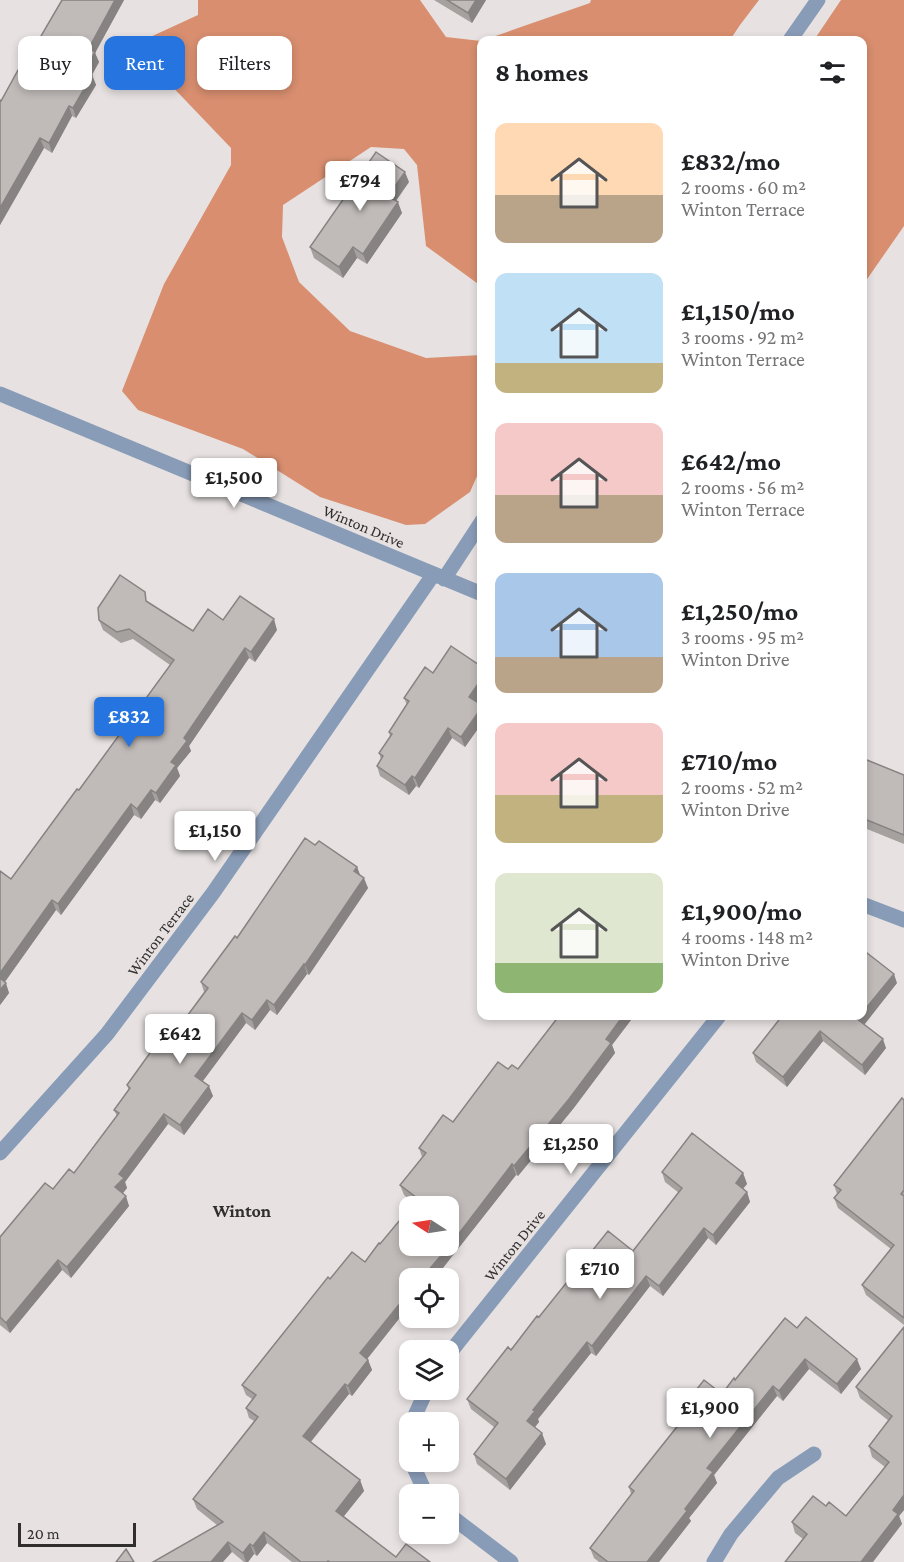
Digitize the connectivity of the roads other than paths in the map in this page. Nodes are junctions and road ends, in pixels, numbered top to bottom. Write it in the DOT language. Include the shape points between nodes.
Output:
graph roads {
  1 [pos="818,0"];
  2 [pos="793,36"];
  3 [pos="0,394"];
  4 [pos="477,528"];
  5 [pos="439,577"];
  6 [pos="477,592"];
  7 [pos="867,906"];
  8 [pos="904,920"];
  9 [pos="716,1020"];
  10 [pos="0,1153"];
  11 [pos="459,1341"];
  12 [pos="814,1454"];
  13 [pos="459,1522"];
  14 [pos="512,1562"];
  15 [pos="714,1562"];
  1 -- 2 [label="street"];
  3 -- 5 [label="street, Winton Drive"];
  4 -- 5 [label="street, Winton Terrace"];
  5 -- 6 [label="street, Winton Drive"];
  5 -- 10 [label="street, Winton Terrace" via="107,1034"];
  7 -- 8 [label="street"];
  9 -- 11 [label="street, Winton Drive"];
  12 -- 15 [label="street" via="778,1478 731,1534"];
  13 -- 14 [label="street"];
}
